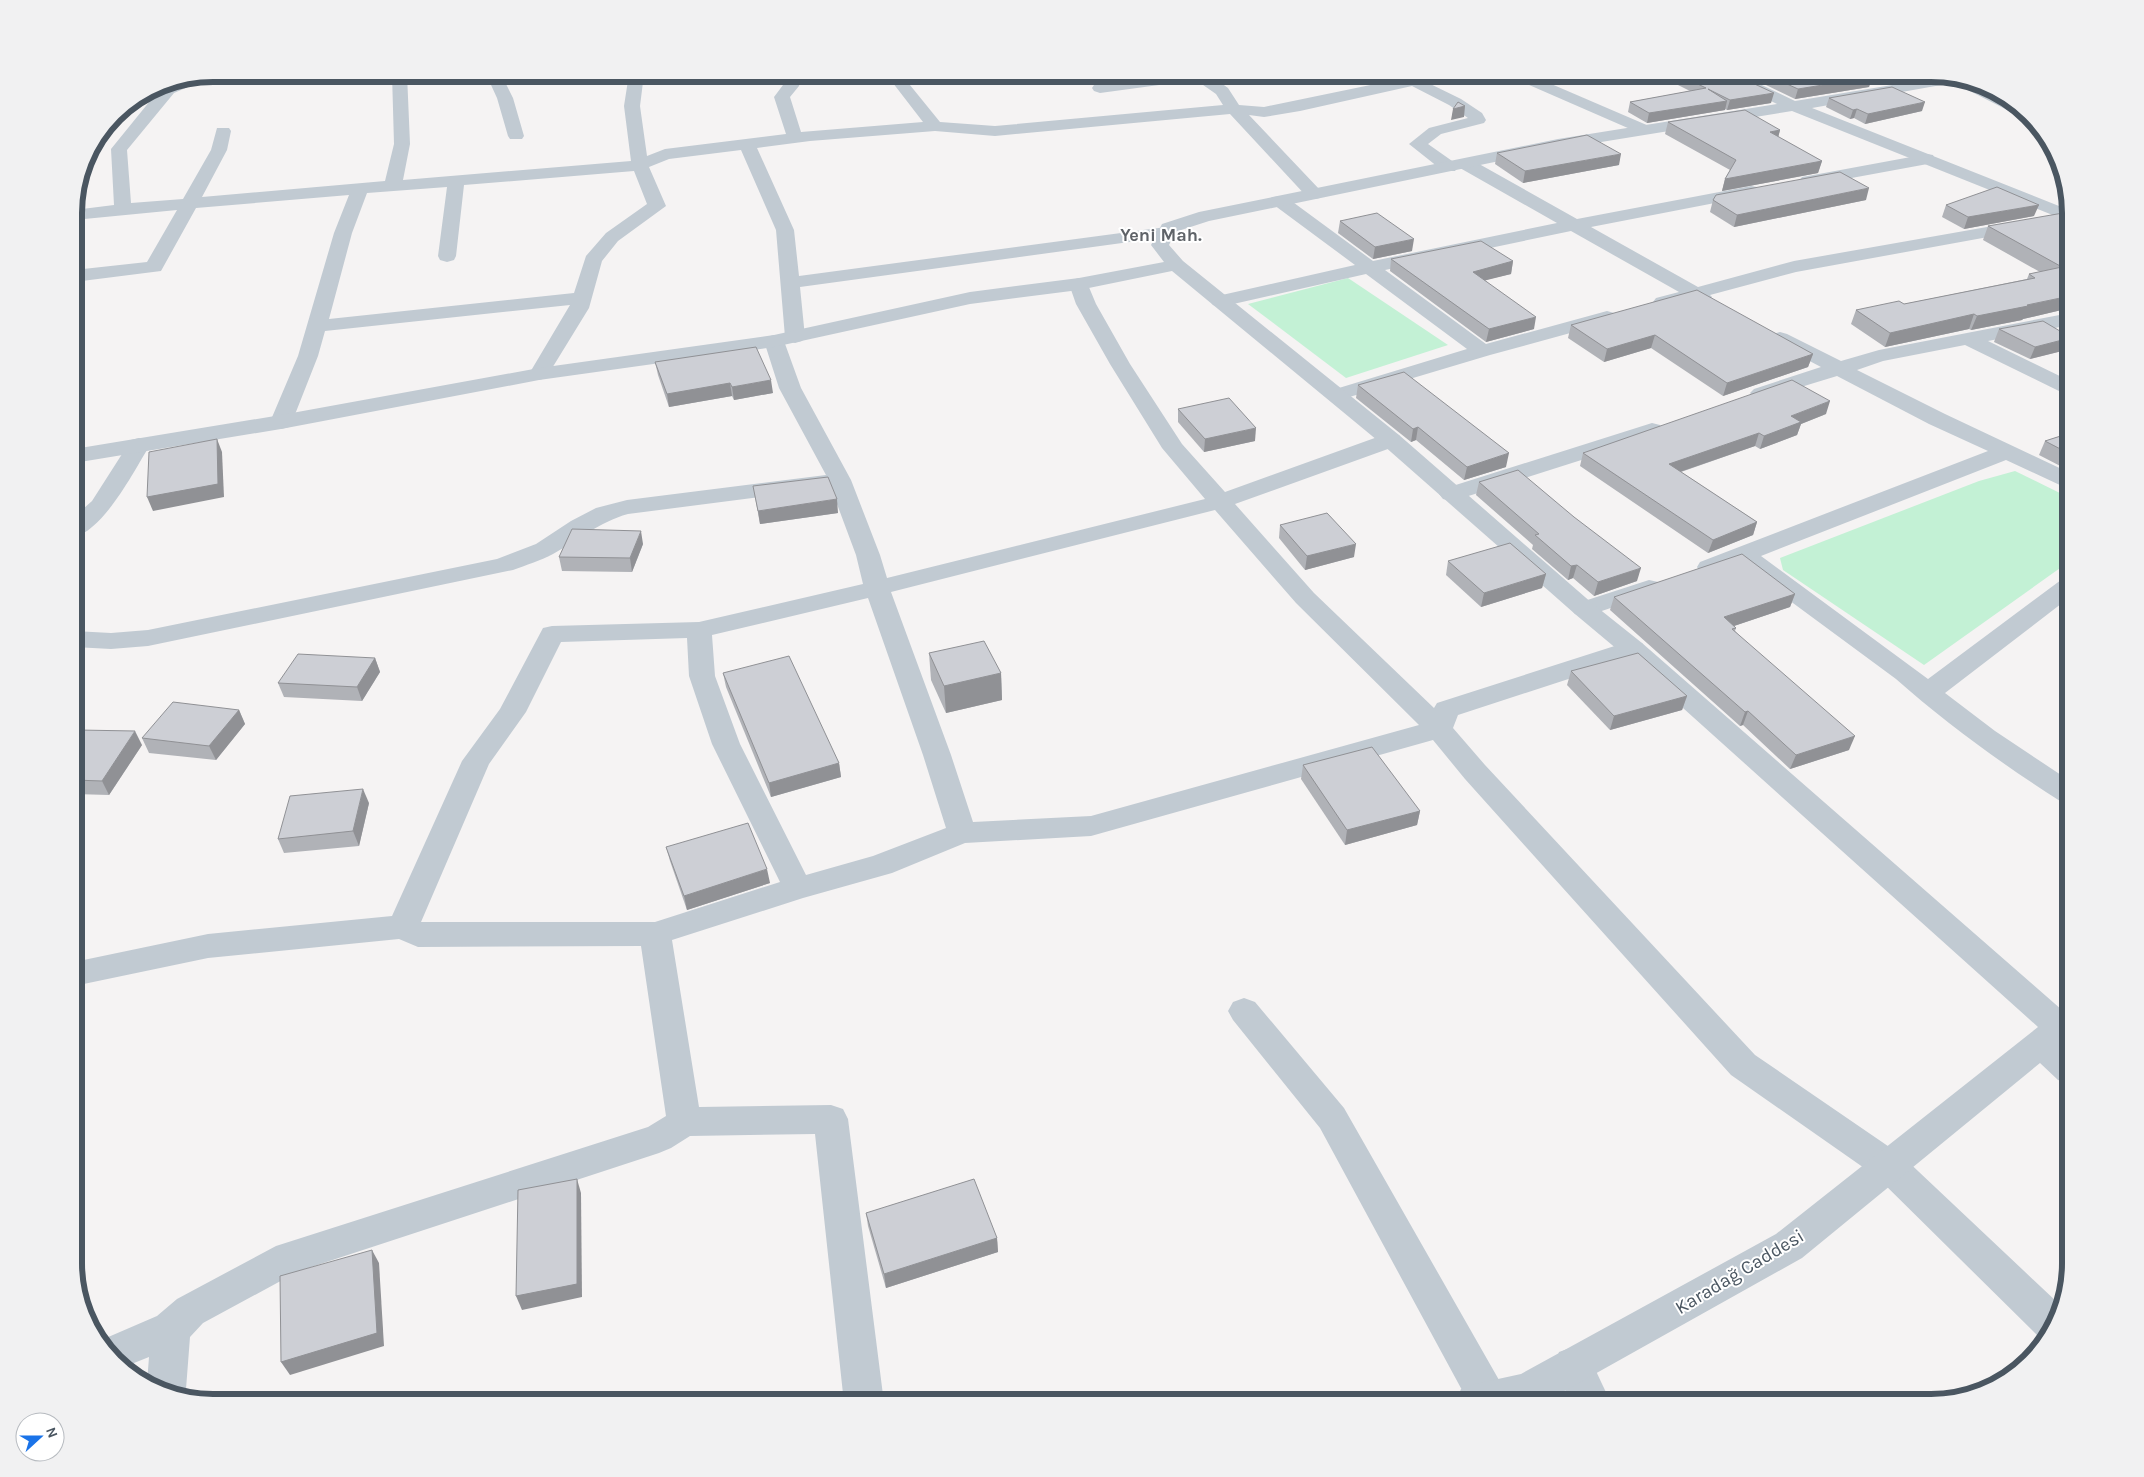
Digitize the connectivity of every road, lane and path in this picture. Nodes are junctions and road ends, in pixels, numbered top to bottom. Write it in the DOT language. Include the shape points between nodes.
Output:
graph roads {
  1 [pos="399,82"];
  2 [pos="497,82"];
  3 [pos="635,82"];
  4 [pos="791,82"];
  5 [pos="899,82"];
  6 [pos="1144,82"];
  7 [pos="1211,82"];
  8 [pos="1409,82"];
  9 [pos="1416,82"];
  10 [pos="1534,82"];
  11 [pos="1744,82"];
  12 [pos="1936,83"];
  13 [pos="1100,88"];
  14 [pos="168,90"];
  15 [pos="1794,106"];
  16 [pos="1234,109"];
  17 [pos="934,126"];
  18 [pos="1643,129"];
  19 [pos="224,131"];
  20 [pos="516,136"];
  21 [pos="795,138"];
  22 [pos="746,144"];
  23 [pos="1927,159"];
  24 [pos="640,165"];
  25 [pos="1457,166"];
  26 [pos="456,180"];
  27 [pos="1793,184"];
  28 [pos="393,186"];
  29 [pos="360,188"];
  30 [pos="1764,189"];
  31 [pos="1314,194"];
  32 [pos="1280,201"];
  33 [pos="188,204"];
  34 [pos="123,209"];
  35 [pos="83,214"];
  36 [pos="2062,214"];
  37 [pos="2062,218"];
  38 [pos="1573,224"];
  39 [pos="1166,232"];
  40 [pos="447,256"];
  41 [pos="1176,265"];
  42 [pos="1367,266"];
  43 [pos="83,275"];
  44 [pos="790,283"];
  45 [pos="1079,284"];
  46 [pos="1694,293"];
  47 [pos="582,298"];
  48 [pos="1220,301"];
  49 [pos="1649,305"];
  50 [pos="1719,306"];
  51 [pos="1622,313"];
  52 [pos="2062,321"];
  53 [pos="316,326"];
  54 [pos="1761,328"];
  55 [pos="785,339"];
  56 [pos="1970,340"];
  57 [pos="1483,351"];
  58 [pos="1836,368"];
  59 [pos="539,374"];
  60 [pos="2062,386"];
  61 [pos="1336,395"];
  62 [pos="1744,399"];
  63 [pos="281,422"];
  64 [pos="1669,424"];
  65 [pos="1390,440"];
  66 [pos="139,445"];
  67 [pos="2008,451"];
  68 [pos="83,454"];
  69 [pos="2062,477"];
  70 [pos="840,480"];
  71 [pos="1451,494"];
  72 [pos="1220,502"];
  73 [pos="83,522"];
  74 [pos="1744,555"];
  75 [pos="877,588"];
  76 [pos="2062,591"];
  77 [pos="1584,609"];
  78 [pos="699,630"];
  79 [pos="83,639"];
  80 [pos="1633,649"];
  81 [pos="1927,693"];
  82 [pos="1439,729"];
  83 [pos="2062,789"];
  84 [pos="962,833"];
  85 [pos="798,888"];
  86 [pos="403,927"];
  87 [pos="655,934"];
  88 [pos="83,972"];
  89 [pos="1244,1011"];
  90 [pos="2058,1031"];
  91 [pos="2062,1044"];
  92 [pos="684,1122"];
  93 [pos="1889,1166"];
  94 [pos="2049,1320"];
  95 [pos="171,1329"];
  96 [pos="117,1352"];
  97 [pos="1573,1365"];
  98 [pos="166,1386"];
  99 [pos="863,1394"];
  100 [pos="1478,1394"];
  101 [pos="1515,1394"];
  102 [pos="1587,1394"];
  1 -- 28 [label="street" via="402,144"];
  2 -- 20 [label="street"];
  3 -- 24 [label="street" via="632,106"];
  4 -- 21 [label="street" via="782,98"];
  5 -- 17 [label="street"];
  6 -- 13 [label="street"];
  7 -- 16 [label="street"];
  8 -- 16 [label="street" via="1264,112"];
  9 -- 25 [label="street" via="1455,102 1478,120 1435,130 1418,144"];
  10 -- 18 [label="street"];
  11 -- 15 [label="street"];
  12 -- 15 [label="street"];
  14 -- 34 [label="street" via="119,149"];
  15 -- 18 [label="street"];
  15 -- 23 [label="street"];
  16 -- 17 [label="street" via="995,131"];
  16 -- 31 [label="street"];
  17 -- 21 [label="street"];
  18 -- 25 [label="street"];
  19 -- 33 [label="street" via="219,150"];
  21 -- 22 [label="street"];
  22 -- 24 [label="street" via="665,154"];
  22 -- 44 [label="street" via="785,230"];
  23 -- 27 [label="street"];
  23 -- 36 [label="street"];
  24 -- 26 [label="street"];
  24 -- 47 [label="street" via="657,206 612,237 593,260"];
  25 -- 31 [label="street"];
  25 -- 38 [label="street"];
  26 -- 28 [label="street"];
  26 -- 40 [label="street"];
  28 -- 29 [label="street"];
  29 -- 33 [label="street"];
  29 -- 53 [label="street" via="343,232"];
  30 -- 38 [label="street"];
  31 -- 32 [label="street"];
  32 -- 39 [label="street" via="1205,216 1168,228"];
  32 -- 42 [label="street"];
  33 -- 34 [label="street"];
  33 -- 43 [label="street" via="154,267"];
  34 -- 35 [label="street"];
  37 -- 46 [label="street" via="1794,267"];
  38 -- 42 [label="street"];
  38 -- 46 [label="street"];
  39 -- 41 [label="street" via="1160,245"];
  39 -- 44 [label="street"];
  41 -- 45 [label="street"];
  41 -- 48 [label="street"];
  42 -- 48 [label="street"];
  42 -- 57 [label="street"];
  44 -- 55 [label="street"];
  45 -- 55 [label="street" via="970,298"];
  45 -- 72 [label="street" via="1086,304 1120,364 1173,448"];
  46 -- 49 [label="street"];
  46 -- 50 [label="street"];
  47 -- 53 [label="street"];
  47 -- 59 [label="street"];
  48 -- 61 [label="street"];
  51 -- 57 [label="street"];
  52 -- 56 [label="street"];
  53 -- 63 [label="street" via="308,356"];
  54 -- 58 [label="street"];
  55 -- 59 [label="street"];
  55 -- 70 [label="street" via="790,388"];
  56 -- 58 [label="street" via="1879,356"];
  56 -- 60 [label="street"];
  57 -- 61 [label="street"];
  58 -- 62 [label="street"];
  58 -- 67 [label="street"];
  59 -- 63 [label="street"];
  61 -- 65 [label="street"];
  63 -- 66 [label="street"];
  64 -- 71 [label="street"];
  65 -- 71 [label="street"];
  65 -- 72 [label="street"];
  66 -- 68 [label="street"];
  66 -- 73 [label="street" via="101,505"];
  67 -- 69 [label="street"];
  67 -- 74 [label="street"];
  70 -- 75 [label="street"];
  70 -- 79 [label="street" via="627,507 604,513 544,549 504,565 148,638"];
  71 -- 77 [label="street"];
  72 -- 75 [label="street"];
  72 -- 82 [label="street" via="1305,598"];
  74 -- 77 [label="street"];
  74 -- 81 [label="street" via="1905,673"];
  75 -- 78 [label="street"];
  75 -- 84 [label="street"];
  76 -- 81 [label="street"];
  77 -- 80 [label="street"];
  78 -- 85 [label="street" via="702,676 726,744"];
  78 -- 86 [label="street" via="552,634 512,712 476,761"];
  80 -- 82 [label="street" via="1447,709"];
  80 -- 90 [label="street"];
  81 -- 83 [label="street" via="2003,752"];
  82 -- 84 [label="street" via="1091,826"];
  82 -- 93 [label="street" via="1743,1065"];
  84 -- 85 [label="street" via="880,865"];
  85 -- 87 [label="street"];
  86 -- 87 [label="street" via="418,935"];
  86 -- 88 [label="street" via="208,946"];
  87 -- 92 [label="street"];
  89 -- 100 [label="street" via="1332,1118"];
  90 -- 91 [label="street"];
  90 -- 93 [label="street, Karadağ Caddesi"];
  92 -- 95 [label="street" via="658,1138 289,1258 190,1311"];
  92 -- 99 [label="street" via="831,1119"];
  93 -- 94 [label="street"];
  93 -- 97 [label="street, Karadağ Caddesi" via="1789,1246"];
  95 -- 96 [label="street"];
  95 -- 98 [label="street"];
  97 -- 101 [label="street, Karadağ Caddesi" via="1527,1391"];
  97 -- 102 [label="street"];
}
